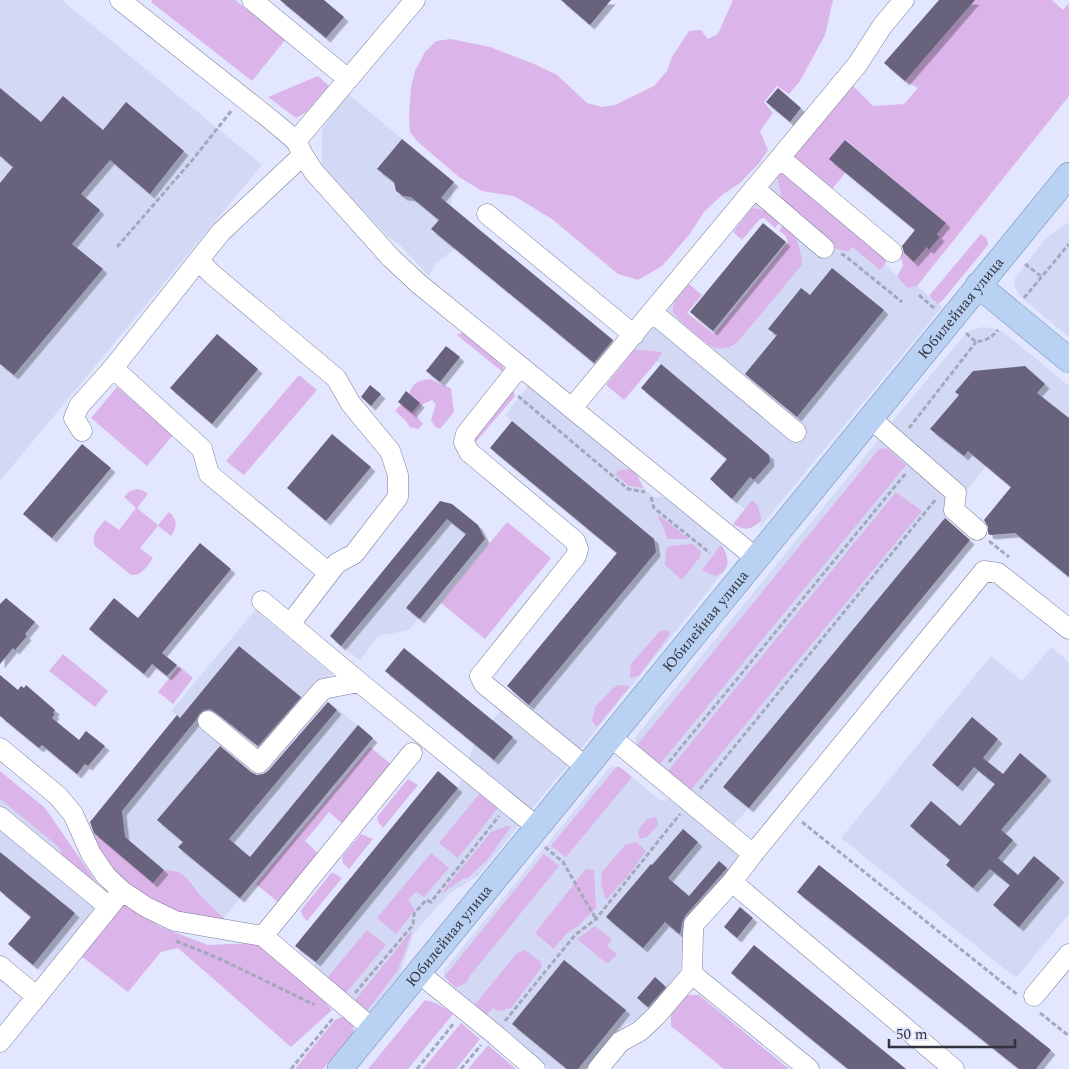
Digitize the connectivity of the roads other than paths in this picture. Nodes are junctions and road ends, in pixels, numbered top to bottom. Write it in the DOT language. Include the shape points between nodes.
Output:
graph roads {
  1 [pos="120,0"];
  2 [pos="252,0"];
  3 [pos="904,0"];
  4 [pos="413,1"];
  5 [pos="348,79"];
  6 [pos="299,148"];
  7 [pos="780,158"];
  8 [pos="1069,175"];
  9 [pos="754,188"];
  10 [pos="487,214"];
  11 [pos="824,248"];
  12 [pos="892,252"];
  13 [pos="199,261"];
  14 [pos="978,285"];
  15 [pos="652,312"];
  16 [pos="634,334"];
  17 [pos="1069,360"];
  18 [pos="520,366"];
  19 [pos="113,368"];
  20 [pos="572,408"];
  21 [pos="870,418"];
  22 [pos="82,431"];
  23 [pos="796,432"];
  24 [pos="977,530"];
  25 [pos="756,558"];
  26 [pos="329,573"];
  27 [pos="262,601"];
  28 [pos="290,624"];
  29 [pos="1069,629"];
  30 [pos="359,682"];
  31 [pos="208,721"];
  32 [pos="610,737"];
  33 [pos="0,748"];
  34 [pos="412,753"];
  35 [pos="586,767"];
  36 [pos="0,817"];
  37 [pos="541,837"];
  38 [pos="753,854"];
  39 [pos="732,882"];
  40 [pos="122,891"];
  41 [pos="110,907"];
  42 [pos="262,936"];
  43 [pos="1069,954"];
  44 [pos="0,966"];
  45 [pos="419,973"];
  46 [pos="692,974"];
  47 [pos="36,997"];
  48 [pos="1030,1001"];
  49 [pos="373,1029"];
  50 [pos="0,1042"];
  51 [pos="340,1069"];
  52 [pos="535,1069"];
  53 [pos="598,1069"];
  54 [pos="809,1069"];
  55 [pos="954,1069"];
  1 -- 6 [label="lane"];
  2 -- 5 [label="lane"];
  3 -- 7 [label="lane" via="857,65"];
  4 -- 5 [label="lane"];
  5 -- 6 [label="lane"];
  6 -- 13 [label="lane" via="221,232"];
  6 -- 18 [label="lane" via="314,172 391,258"];
  7 -- 9 [label="lane"];
  7 -- 12 [label="lane"];
  8 -- 14 [label="main road, Юбилейная улица"];
  9 -- 11 [label="lane"];
  9 -- 15 [label="lane"];
  10 -- 16 [label="lane"];
  13 -- 19 [label="lane"];
  13 -- 26 [label="lane" via="336,378 350,404 390,451 398,475 398,497 354,554 337,563"];
  14 -- 17 [label="main road"];
  14 -- 21 [label="main road, Юбилейная улица"];
  15 -- 16 [label="lane"];
  15 -- 23 [label="lane"];
  16 -- 20 [label="lane"];
  18 -- 20 [label="lane"];
  18 -- 35 [label="lane" via="466,434 464,442 469,452 575,541 578,549 576,556 480,676 484,684"];
  19 -- 22 [label="lane" via="79,406 74,418"];
  19 -- 26 [label="lane" via="202,449 209,474"];
  20 -- 25 [label="lane"];
  21 -- 24 [label="lane" via="956,493 954,510"];
  21 -- 25 [label="main road, Юбилейная улица"];
  25 -- 32 [label="main road, Юбилейная улица"];
  26 -- 28 [label="lane"];
  27 -- 28 [label="lane"];
  28 -- 30 [label="lane"];
  29 -- 38 [label="lane" via="998,574 984,572"];
  30 -- 31 [label="lane" via="323,689 259,763"];
  30 -- 37 [label="lane"];
  32 -- 35 [label="main road, Юбилейная улица"];
  32 -- 38 [label="lane"];
  33 -- 40 [label="lane" via="58,796 73,814 91,854 106,876"];
  34 -- 42 [label="lane"];
  35 -- 37 [label="main road, Юбилейная улица"];
  36 -- 41 [label="lane"];
  37 -- 45 [label="main road, Юбилейная улица"];
  38 -- 39 [label="lane"];
  39 -- 46 [label="lane" via="694,924"];
  39 -- 55 [label="lane"];
  40 -- 41 [label="lane"];
  40 -- 42 [label="lane" via="175,921"];
  41 -- 47 [label="lane"];
  42 -- 49 [label="lane"];
  43 -- 48 [label="lane"];
  44 -- 47 [label="lane"];
  45 -- 49 [label="main road, Юбилейная улица"];
  45 -- 52 [label="lane"];
  46 -- 53 [label="lane" via="656,1016 640,1031 620,1042"];
  46 -- 54 [label="lane"];
  47 -- 50 [label="lane"];
  49 -- 51 [label="main road, Юбилейная улица"];
}
